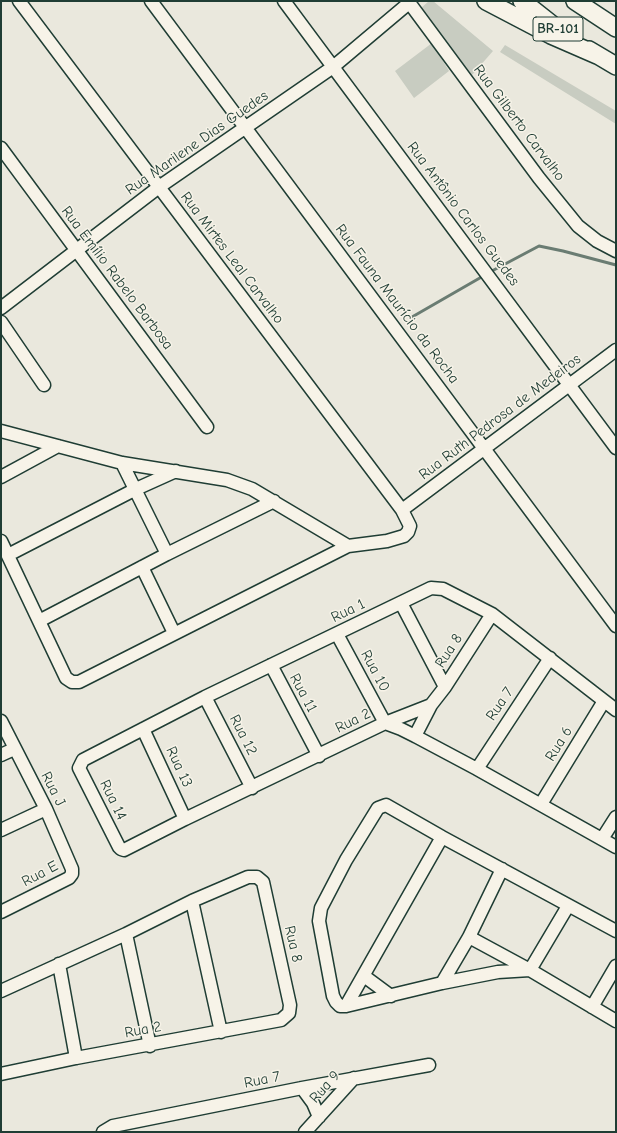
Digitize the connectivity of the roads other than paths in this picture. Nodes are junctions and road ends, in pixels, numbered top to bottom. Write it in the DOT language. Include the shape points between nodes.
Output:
graph roads {
  1 [pos="19,1"];
  2 [pos="151,1"];
  3 [pos="284,1"];
  4 [pos="486,1"];
  5 [pos="522,1"];
  6 [pos="575,1"];
  7 [pos="408,2"];
  8 [pos="616,28"];
  9 [pos="597,55"];
  10 [pos="616,66"];
  11 [pos="333,67"];
  12 [pos="246,127"];
  13 [pos="1,148"];
  14 [pos="160,187"];
  15 [pos="76,251"];
  16 [pos="616,251"];
  17 [pos="1,308"];
  18 [pos="1,322"];
  19 [pos="616,350"];
  20 [pos="44,385"];
  21 [pos="569,386"];
  22 [pos="207,427"];
  23 [pos="1,431"];
  24 [pos="58,446"];
  25 [pos="484,448"];
  26 [pos="616,448"];
  27 [pos="122,463"];
  28 [pos="176,471"];
  29 [pos="1,477"];
  30 [pos="136,489"];
  31 [pos="274,501"];
  32 [pos="402,510"];
  33 [pos="1,541"];
  34 [pos="348,546"];
  35 [pos="167,554"];
  36 [pos="8,555"];
  37 [pos="142,567"];
  38 [pos="401,603"];
  39 [pos="492,614"];
  40 [pos="39,621"];
  41 [pos="616,626"];
  42 [pos="174,633"];
  43 [pos="337,634"];
  44 [pos="550,658"];
  45 [pos="271,666"];
  46 [pos="445,687"];
  47 [pos="205,697"];
  48 [pos="604,701"];
  49 [pos="431,705"];
  50 [pos="616,710"];
  51 [pos="1,721"];
  52 [pos="384,723"];
  53 [pos="143,729"];
  54 [pos="416,736"];
  55 [pos="14,749"];
  56 [pos="1,755"];
  57 [pos="319,756"];
  58 [pos="80,764"];
  59 [pos="477,768"];
  60 [pos="252,788"];
  61 [pos="541,804"];
  62 [pos="46,810"];
  63 [pos="616,817"];
  64 [pos="185,819"];
  65 [pos="1,830"];
  66 [pos="442,837"];
  67 [pos="602,839"];
  68 [pos="616,846"];
  69 [pos="121,849"];
  70 [pos="502,869"];
  71 [pos="72,874"];
  72 [pos="192,901"];
  73 [pos="568,906"];
  74 [pos="1,912"];
  75 [pos="616,931"];
  76 [pos="126,934"];
  77 [pos="469,937"];
  78 [pos="58,964"];
  79 [pos="616,966"];
  80 [pos="530,970"];
  81 [pos="364,976"];
  82 [pos="442,983"];
  83 [pos="1,991"];
  84 [pos="391,996"];
  85 [pos="346,1006"];
  86 [pos="592,1006"];
  87 [pos="289,1013"];
  88 [pos="616,1021"];
  89 [pos="221,1032"];
  90 [pos="150,1046"];
  91 [pos="76,1058"];
  92 [pos="429,1065"];
  93 [pos="1,1074"];
  94 [pos="354,1078"];
  95 [pos="302,1088"];
  96 [pos="319,1117"];
  97 [pos="103,1132"];
  98 [pos="305,1132"];
  1 -- 14 [label="street, Rua Mirtes Leal Carvalho"];
  2 -- 12 [label="street, Rua Fauna Maurício da Rocha"];
  3 -- 11 [label="street, Rua Antônio Carlos Guedes"];
  4 -- 9 [label="highway" via="551,35"];
  5 -- 9 [label="highway, BR-101" via="553,26"];
  6 -- 8 [label="highway, BR-101"];
  7 -- 11 [label="street, Rua Marilene Dias Guedes"];
  7 -- 16 [label="street, Rua Gilberto Carvalho" via="539,178 578,226 597,241"];
  9 -- 10 [label="highway, BR-101"];
  11 -- 12 [label="street, Rua Marilene Dias Guedes"];
  11 -- 21 [label="street, Rua Antônio Carlos Guedes"];
  12 -- 14 [label="street, Rua Marilene Dias Guedes"];
  12 -- 25 [label="street, Rua Fauna Maurício da Rocha"];
  13 -- 15 [label="street, Rua Emílio Rabelo Barbosa"];
  14 -- 15 [label="street, Rua Marilene Dias Guedes"];
  14 -- 32 [label="street, Rua Mirtes Leal Carvalho"];
  15 -- 17 [label="street, Rua Marilene Dias Guedes"];
  15 -- 22 [label="street, Rua Emílio Rabelo Barbosa"];
  18 -- 20 [label="street"];
  19 -- 21 [label="street, Rua Ruth Pedrosa de Medeiros"];
  21 -- 25 [label="street, Rua Ruth Pedrosa de Medeiros"];
  21 -- 26 [label="street, Rua Antônio Carlos Guedes"];
  23 -- 24 [label="street"];
  24 -- 27 [label="street"];
  24 -- 29 [label="street"];
  25 -- 32 [label="street, Rua Ruth Pedrosa de Medeiros"];
  25 -- 41 [label="street, Rua Fauna Maurício da Rocha"];
  27 -- 28 [label="street"];
  27 -- 30 [label="street"];
  28 -- 30 [label="street"];
  28 -- 31 [label="street" via="227,480"];
  30 -- 35 [label="street"];
  30 -- 36 [label="street"];
  31 -- 34 [label="street"];
  31 -- 35 [label="street"];
  32 -- 34 [label="street, Rua Mirtes Leal Carvalho" via="410,526 404,536"];
  33 -- 36 [label="street"];
  34 -- 42 [label="street"];
  35 -- 37 [label="street"];
  36 -- 40 [label="street"];
  37 -- 40 [label="street"];
  37 -- 42 [label="street"];
  38 -- 39 [label="street, Rua 1" via="431,588 443,589"];
  38 -- 43 [label="street, Rua 1"];
  38 -- 46 [label="street"];
  39 -- 44 [label="street, Rua 1"];
  39 -- 46 [label="street, Rua 8"];
  40 -- 42 [label="street" via="66,678 72,682 79,682"];
  43 -- 45 [label="street, Rua 1"];
  43 -- 52 [label="street, Rua 10"];
  44 -- 48 [label="street, Rua 1"];
  44 -- 59 [label="street, Rua 7"];
  45 -- 47 [label="street, Rua 1"];
  45 -- 57 [label="street, Rua 11"];
  46 -- 49 [label="street, Rua 8"];
  47 -- 53 [label="street, Rua 1"];
  47 -- 60 [label="street, Rua 12"];
  48 -- 50 [label="street, Rua 1"];
  48 -- 61 [label="street, Rua 6"];
  49 -- 52 [label="street"];
  49 -- 54 [label="street, Rua 8"];
  51 -- 55 [label="street, Rua J"];
  52 -- 54 [label="street, Rua 2"];
  52 -- 57 [label="street, Rua 2"];
  53 -- 58 [label="street, Rua 1" via="83,760"];
  53 -- 64 [label="street, Rua 13"];
  54 -- 59 [label="street, Rua 2"];
  55 -- 56 [label="street"];
  55 -- 62 [label="street, Rua J"];
  57 -- 60 [label="street, Rua 2"];
  58 -- 69 [label="street, Rua 14" via="79,768"];
  59 -- 61 [label="street, Rua 2"];
  60 -- 64 [label="street, Rua 2"];
  61 -- 67 [label="street, Rua 2"];
  62 -- 65 [label="street"];
  62 -- 71 [label="street, Rua J"];
  63 -- 67 [label="street"];
  64 -- 69 [label="street, Rua 2" via="124,850"];
  66 -- 70 [label="street"];
  66 -- 81 [label="street"];
  66 -- 85 [label="street" via="386,805 378,808 346,860 320,908 318,921 333,996 340,1006"];
  67 -- 68 [label="street, Rua 2"];
  70 -- 73 [label="street"];
  70 -- 77 [label="street"];
  71 -- 74 [label="street, Rua E" via="69,878"];
  72 -- 76 [label="street"];
  72 -- 87 [label="street, Rua 8" via="248,877 256,877 263,882 290,1005"];
  72 -- 89 [label="street"];
  73 -- 75 [label="street"];
  73 -- 80 [label="street"];
  76 -- 78 [label="street"];
  76 -- 90 [label="street"];
  77 -- 80 [label="street"];
  77 -- 82 [label="street"];
  78 -- 83 [label="street"];
  78 -- 91 [label="street"];
  79 -- 86 [label="street"];
  80 -- 82 [label="street" via="498,972"];
  80 -- 86 [label="street"];
  81 -- 84 [label="street"];
  81 -- 85 [label="street"];
  82 -- 84 [label="street"];
  84 -- 85 [label="street"];
  86 -- 88 [label="street"];
  87 -- 89 [label="street, Rua 2" via="282,1020"];
  89 -- 90 [label="street, Rua 2"];
  90 -- 91 [label="street, Rua 2"];
  91 -- 93 [label="street, Rua 2"];
  92 -- 94 [label="street, Rua 7"];
  94 -- 95 [label="street, Rua 7"];
  94 -- 96 [label="street, Rua 9"];
  95 -- 96 [label="street, Rua 9"];
  95 -- 97 [label="street, Rua 7" via="113,1126"];
  96 -- 98 [label="street, Rua 9"];
}
